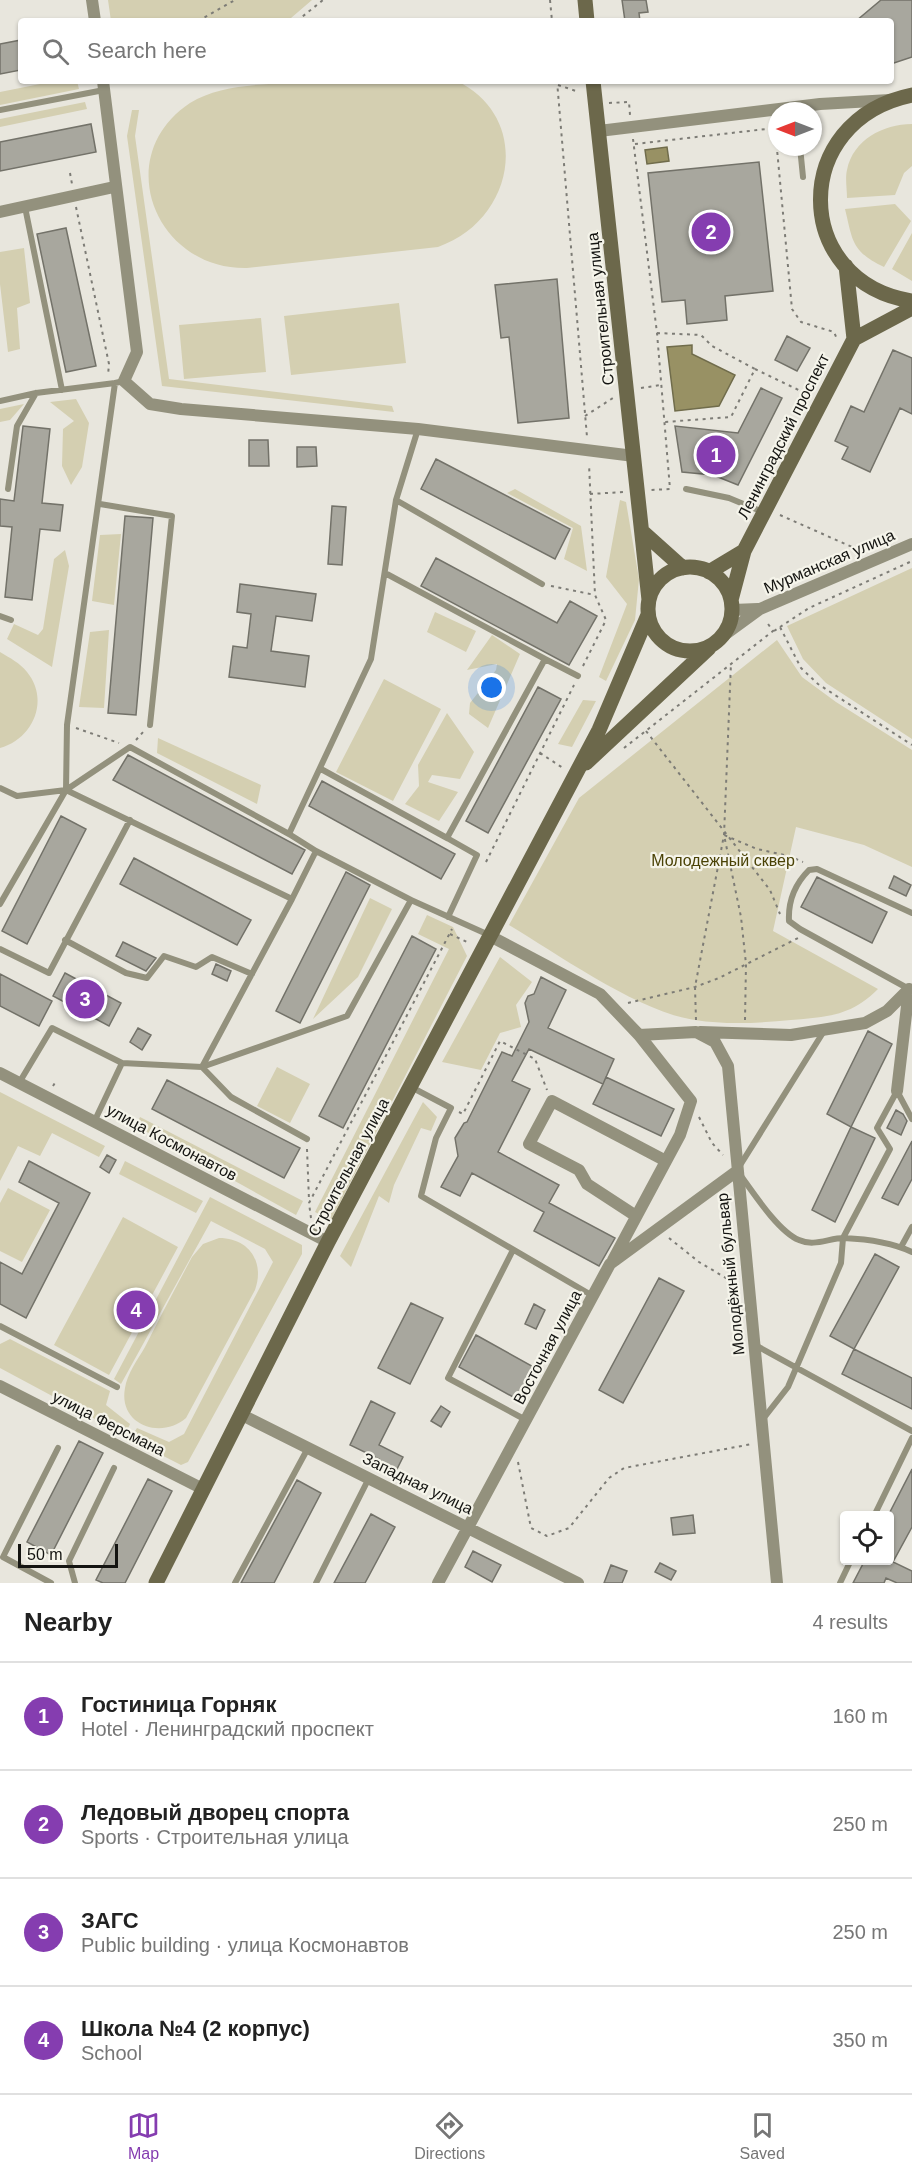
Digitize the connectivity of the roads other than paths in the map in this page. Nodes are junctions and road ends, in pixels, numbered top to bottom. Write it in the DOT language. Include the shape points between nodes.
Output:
graph roads {
  1 [pos="93,0"];
  2 [pos="585,0"];
  3 [pos="95,18"];
  4 [pos="587,18"];
  5 [pos="593,84"];
  6 [pos="104,86"];
  7 [pos="912,96"];
  8 [pos="891,100"];
  9 [pos="822,107"];
  10 [pos="0,110"];
  11 [pos="768,112"];
  12 [pos="598,131"];
  13 [pos="801,156"];
  14 [pos="802,177"];
  15 [pos="114,187"];
  16 [pos="25,206"];
  17 [pos="0,212"];
  18 [pos="846,266"];
  19 [pos="912,302"];
  20 [pos="912,309"];
  21 [pos="854,339"];
  22 [pos="116,383"];
  23 [pos="62,390"];
  24 [pos="36,393"];
  25 [pos="0,401"];
  26 [pos="418,429"];
  27 [pos="633,456"];
  28 [pos="8,489"];
  29 [pos="686,489"];
  30 [pos="396,500"];
  31 [pos="100,504"];
  32 [pos="773,513"];
  33 [pos="644,533"];
  34 [pos="912,544"];
  35 [pos="744,550"];
  36 [pos="683,568"];
  37 [pos="709,572"];
  38 [pos="386,573"];
  39 [pos="542,584"];
  40 [pos="732,605"];
  41 [pos="649,608"];
  42 [pos="760,609"];
  43 [pos="0,616"];
  44 [pos="11,620"];
  45 [pos="718,640"];
  46 [pos="545,659"];
  47 [pos="578,676"];
  48 [pos="150,724"];
  49 [pos="321,769"];
  50 [pos="578,771"];
  51 [pos="0,788"];
  52 [pos="66,789"];
  53 [pos="130,820"];
  54 [pos="289,834"];
  55 [pos="447,838"];
  56 [pos="316,851"];
  57 [pos="292,899"];
  58 [pos="411,900"];
  59 [pos="0,904"];
  60 [pos="912,913"];
  61 [pos="448,917"];
  62 [pos="490,936"];
  63 [pos="65,940"];
  64 [pos="0,949"];
  65 [pos="252,974"];
  66 [pos="910,986"];
  67 [pos="826,1028"];
  68 [pos="696,1032"];
  69 [pos="639,1035"];
  70 [pos="122,1063"];
  71 [pos="202,1067"];
  72 [pos="0,1073"];
  73 [pos="20,1083"];
  74 [pos="411,1087"];
  75 [pos="897,1091"];
  76 [pos="912,1119"];
  77 [pos="95,1120"];
  78 [pos="306,1139"];
  79 [pos="666,1161"];
  80 [pos="737,1171"];
  81 [pos="636,1216"];
  82 [pos="912,1227"];
  83 [pos="843,1238"];
  84 [pos="328,1242"];
  85 [pos="901,1247"];
  86 [pos="513,1250"];
  87 [pos="912,1252"];
  88 [pos="610,1264"];
  89 [pos="593,1296"];
  90 [pos="0,1326"];
  91 [pos="754,1344"];
  92 [pos="796,1367"];
  93 [pos="0,1386"];
  94 [pos="117,1387"];
  95 [pos="242,1415"];
  96 [pos="527,1420"];
  97 [pos="761,1422"];
  98 [pos="912,1431"];
  99 [pos="912,1438"];
  100 [pos="58,1448"];
  101 [pos="308,1448"];
  102 [pos="114,1468"];
  103 [pos="369,1478"];
  104 [pos="203,1490"];
  105 [pos="876,1511"];
  106 [pos="468,1526"];
  107 [pos="849,1565"];
  108 [pos="51,1583"];
  109 [pos="75,1583"];
  110 [pos="156,1583"];
  111 [pos="235,1583"];
  112 [pos="316,1583"];
  113 [pos="438,1583"];
  114 [pos="578,1583"];
  115 [pos="777,1583"];
  116 [pos="840,1583"];
  1 -- 3 [label="street"];
  2 -- 4 [label="street"];
  5 -- 12 [label="street, Строительная улица"];
  6 -- 10 [label="lane"];
  6 -- 15 [label="street"];
  7 -- 8 [label="street"];
  8 -- 9 [label="street"];
  8 -- 18 [label="street" via="847,129 829,156 822,177 822,220 829,241"];
  11 -- 12 [label="street"];
  12 -- 27 [label="street, Строительная улица"];
  13 -- 14 [label="lane"];
  15 -- 16 [label="street"];
  15 -- 22 [label="street" via="136,351"];
  16 -- 17 [label="street"];
  16 -- 23 [label="lane"];
  18 -- 19 [label="street" via="872,288"];
  18 -- 21 [label="street"];
  20 -- 21 [label="street"];
  21 -- 32 [label="street, Ленинградский проспект"];
  22 -- 23 [label="lane"];
  22 -- 26 [label="street" via="150,404 171,408"];
  22 -- 31 [label="lane"];
  23 -- 24 [label="lane"];
  24 -- 25 [label="lane"];
  24 -- 28 [label="lane" via="17,426"];
  26 -- 27 [label="street"];
  26 -- 30 [label="lane"];
  27 -- 33 [label="street, Строительная улица"];
  29 -- 32 [label="lane"];
  30 -- 38 [label="lane"];
  30 -- 39 [label="lane"];
  31 -- 48 [label="lane" via="172,516"];
  31 -- 52 [label="lane" via="67,725"];
  32 -- 35 [label="street, Ленинградский проспект"];
  33 -- 36 [label="street"];
  33 -- 41 [label="street, Строительная улица"];
  34 -- 42 [label="street, Мурманская улица"];
  35 -- 37 [label="street, Ленинградский проспект"];
  35 -- 40 [label="street, Ленинградский проспект"];
  36 -- 37 [label="street"];
  36 -- 41 [label="street" via="660,581"];
  37 -- 40 [label="street" via="722,582"];
  38 -- 46 [label="lane"];
  38 -- 49 [label="lane" via="371,659"];
  40 -- 42 [label="street"];
  40 -- 45 [label="street" via="729,625"];
  41 -- 45 [label="street" via="654,630 672,647 690,651"];
  41 -- 50 [label="street, Строительная улица" via="631,660"];
  42 -- 45 [label="street"];
  43 -- 44 [label="lane"];
  45 -- 50 [label="street, Строительная улица"];
  46 -- 47 [label="lane"];
  46 -- 55 [label="lane"];
  49 -- 54 [label="lane"];
  49 -- 55 [label="lane"];
  50 -- 62 [label="street, Строительная улица"];
  51 -- 52 [label="lane" via="17,796"];
  52 -- 53 [label="lane"];
  52 -- 54 [label="lane" via="130,747"];
  52 -- 59 [label="lane"];
  53 -- 57 [label="lane"];
  53 -- 63 [label="lane"];
  54 -- 56 [label="lane"];
  55 -- 61 [label="lane" via="477,855"];
  56 -- 57 [label="lane"];
  56 -- 58 [label="lane"];
  57 -- 65 [label="lane"];
  58 -- 61 [label="lane"];
  58 -- 71 [label="lane" via="347,1016"];
  60 -- 66 [label="lane" via="817,868 809,870 793,893 789,921"];
  61 -- 62 [label="lane"];
  62 -- 69 [label="street" via="600,994"];
  62 -- 74 [label="street, Строительная улица"];
  63 -- 64 [label="lane" via="49,973"];
  63 -- 65 [label="lane" via="126,973 147,978 164,956 196,967 212,957"];
  65 -- 71 [label="lane"];
  66 -- 67 [label="street" via="887,1011 865,1023"];
  66 -- 75 [label="street"];
  67 -- 68 [label="street" via="791,1035"];
  67 -- 80 [label="lane"];
  68 -- 69 [label="street"];
  68 -- 80 [label="street, Молодёжный бульвар" via="716,1042 728,1066"];
  69 -- 79 [label="street" via="691,1101"];
  70 -- 71 [label="lane"];
  70 -- 73 [label="lane" via="52,1028"];
  70 -- 77 [label="lane"];
  71 -- 78 [label="lane" via="231,1098"];
  72 -- 73 [label="street, улица Космонавтов"];
  73 -- 77 [label="street, улица Космонавтов"];
  74 -- 84 [label="street, Строительная улица"];
  74 -- 86 [label="lane" via="451,1108 436,1138 421,1196"];
  75 -- 76 [label="lane"];
  75 -- 83 [label="lane" via="878,1128 890,1149"];
  77 -- 84 [label="street, улица Космонавтов"];
  79 -- 81 [label="street"];
  79 -- 81 [label="street" via="552,1101 530,1144 579,1170 587,1184"];
  80 -- 83 [label="lane" via="770,1215 798,1240 816,1243"];
  80 -- 88 [label="street, Восточная улица"];
  80 -- 91 [label="street, Молодёжный бульвар"];
  81 -- 88 [label="street"];
  82 -- 85 [label="lane"];
  83 -- 85 [label="lane"];
  83 -- 92 [label="lane" via="841,1263"];
  84 -- 95 [label="street, Строительная улица"];
  85 -- 87 [label="lane"];
  86 -- 89 [label="lane"];
  86 -- 96 [label="lane" via="448,1378"];
  88 -- 89 [label="street, Восточная улица"];
  89 -- 96 [label="street, Восточная улица"];
  90 -- 94 [label="lane"];
  91 -- 92 [label="lane"];
  91 -- 97 [label="street, Молодёжный бульвар"];
  92 -- 97 [label="lane" via="788,1387"];
  92 -- 98 [label="lane"];
  93 -- 104 [label="street, улица Ферсмана"];
  95 -- 101 [label="street, Западная улица"];
  95 -- 104 [label="street, Строительная улица"];
  96 -- 106 [label="street, Восточная улица"];
  97 -- 115 [label="street, Молодёжный бульвар"];
  99 -- 105 [label="lane"];
  100 -- 108 [label="lane" via="3,1557"];
  101 -- 103 [label="street, Западная улица"];
  101 -- 111 [label="lane"];
  102 -- 109 [label="lane" via="69,1561"];
  103 -- 106 [label="street, Западная улица"];
  103 -- 112 [label="lane"];
  104 -- 110 [label="street, Строительная улица"];
  106 -- 113 [label="street, Восточная улица"];
  106 -- 114 [label="street, Западная улица"];
  107 -- 116 [label="lane"];
}
